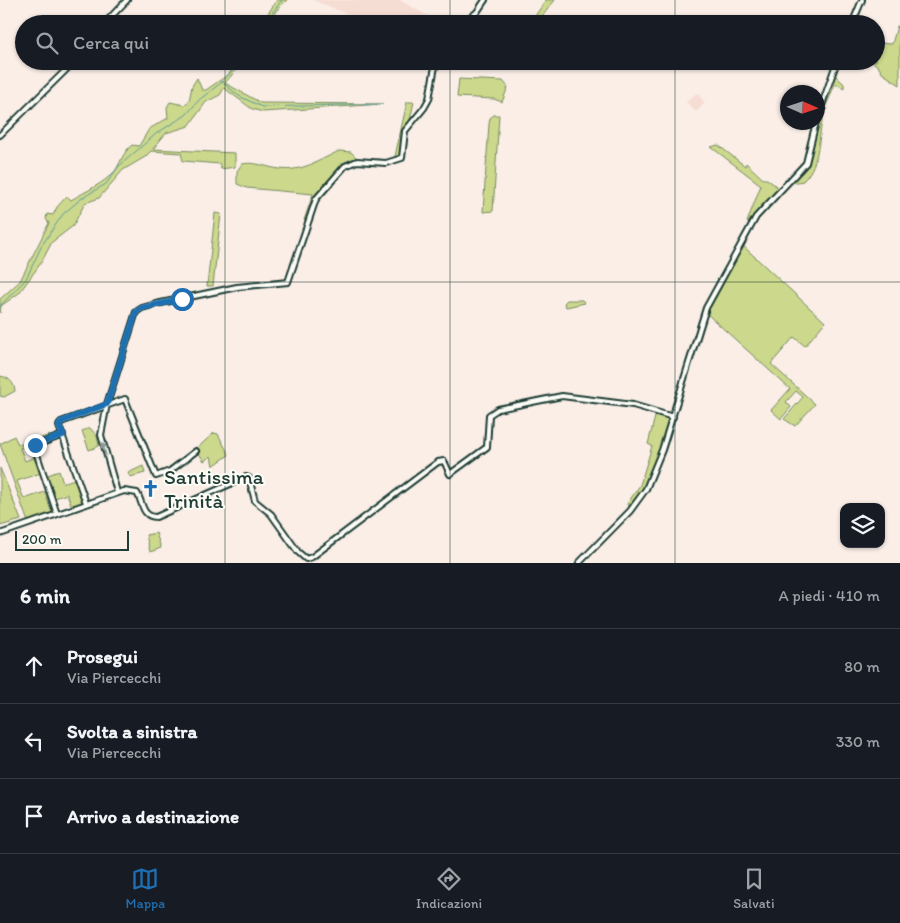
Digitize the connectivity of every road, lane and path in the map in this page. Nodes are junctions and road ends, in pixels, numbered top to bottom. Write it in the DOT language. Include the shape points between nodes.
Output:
graph roads {
  1 [pos="127,0"];
  2 [pos="485,0"];
  3 [pos="862,0"];
  4 [pos="113,15"];
  5 [pos="473,15"];
  6 [pos="856,15"];
  7 [pos="66,70"];
  8 [pos="434,70"];
  9 [pos="834,70"];
  10 [pos="825,96"];
  11 [pos="814,130"];
  12 [pos="0,135"];
  13 [pos="107,404"];
  14 [pos="673,417"];
  15 [pos="63,435"];
  16 [pos="196,451"];
  17 [pos="117,492"];
  18 [pos="86,504"];
  19 [pos="57,514"];
  20 [pos="0,534"];
  21 [pos="579,563"];
  1 -- 4 [label="street"];
  2 -- 5 [label="street"];
  3 -- 6 [label="street"];
  7 -- 12 [label="street"];
  8 -- 13 [label="street" via="429,99 405,131 402,158 386,163 357,161 345,166 316,199 288,282 237,287 136,312"];
  9 -- 10 [label="street"];
  11 -- 14 [label="street" via="806,163 756,217 706,308"];
  13 -- 15 [label="street" via="61,422 59,426"];
  13 -- 16 [label="street" via="123,399 127,401 156,476 170,471"];
  17 -- 13 [label="street, one-way" via="102,444"];
  14 -- 17 [label="street" via="633,405 562,396 498,409 489,415 487,447 450,474 444,461 438,462 306,559 271,514 255,501 249,478 242,478 156,517 146,513 136,492"];
  14 -- 21 [label="street" via="646,488 630,511"];
  15 -- 18 [label="street"];
  15 -- 19 [label="street" via="34,446"];
  17 -- 18 [label="street"];
  18 -- 19 [label="street"];
  19 -- 20 [label="street"];
}
